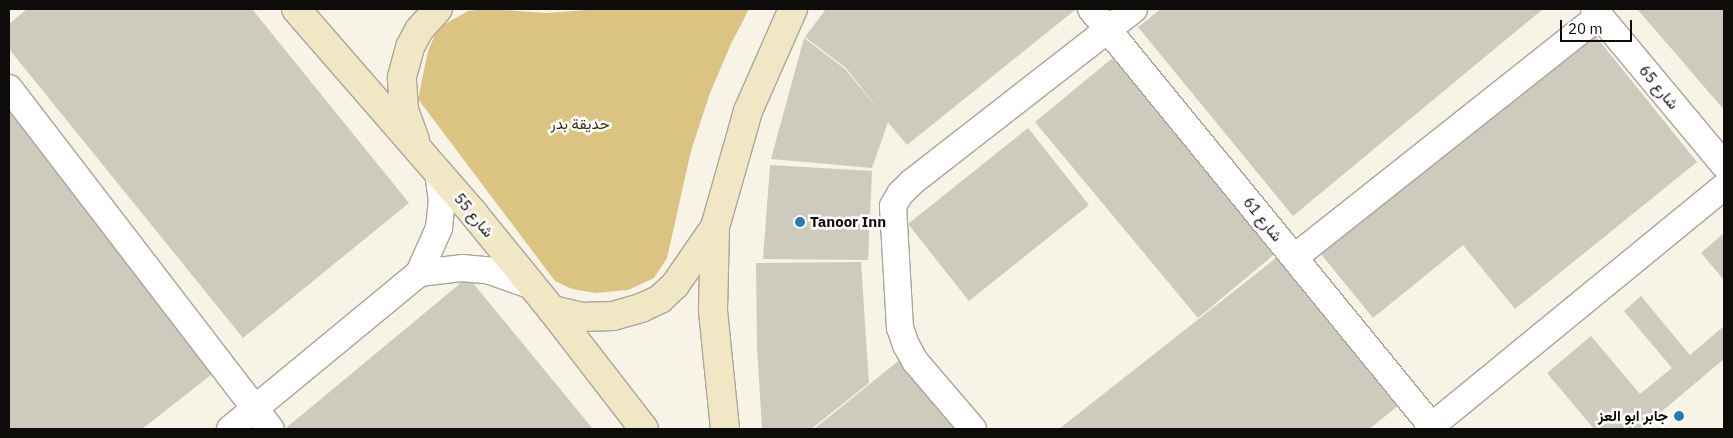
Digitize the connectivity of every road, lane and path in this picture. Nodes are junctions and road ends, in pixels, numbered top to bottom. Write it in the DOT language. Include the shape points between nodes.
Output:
graph roads {
  1 [pos="296,9"];
  2 [pos="438,9"];
  3 [pos="1091,9"];
  4 [pos="1134,9"];
  5 [pos="791,10"];
  6 [pos="1596,12"];
  7 [pos="1109,30"];
  8 [pos="9,88"];
  9 [pos="418,149"];
  10 [pos="1724,165"];
  11 [pos="438,172"];
  12 [pos="1724,187"];
  13 [pos="715,227"];
  14 [pos="1294,257"];
  15 [pos="419,273"];
  16 [pos="533,286"];
  17 [pos="552,310"];
  18 [pos="264,420"];
  19 [pos="1432,428"];
  20 [pos="230,429"];
  21 [pos="644,429"];
  22 [pos="725,429"];
  23 [pos="973,429"];
  1 -- 9 [label="street, شارع 55"];
  2 -- 9 [label="street" via="414,38 402,77 404,109"];
  3 -- 7 [label="street, شارع 61"];
  4 -- 7 [label="street"];
  5 -- 13 [label="street" via="748,111"];
  6 -- 10 [label="street, شارع 65"];
  6 -- 14 [label="street"];
  7 -- 14 [label="street, شارع 61"];
  7 -- 23 [label="street" via="912,182 893,206 900,328 906,345"];
  8 -- 18 [label="street"];
  9 -- 11 [label="street, شارع 55"];
  11 -- 15 [label="street" via="442,201 439,228"];
  11 -- 16 [label="street, شارع 55"];
  12 -- 19 [label="street"];
  13 -- 17 [label="street" via="675,285 660,299 613,316 582,317"];
  13 -- 22 [label="street" via="712,310"];
  14 -- 19 [label="street, شارع 61"];
  15 -- 16 [label="street" via="462,268 487,270"];
  15 -- 18 [label="street"];
  16 -- 17 [label="street, شارع 55"];
  17 -- 21 [label="street, شارع 55"];
  18 -- 20 [label="street"];
}
